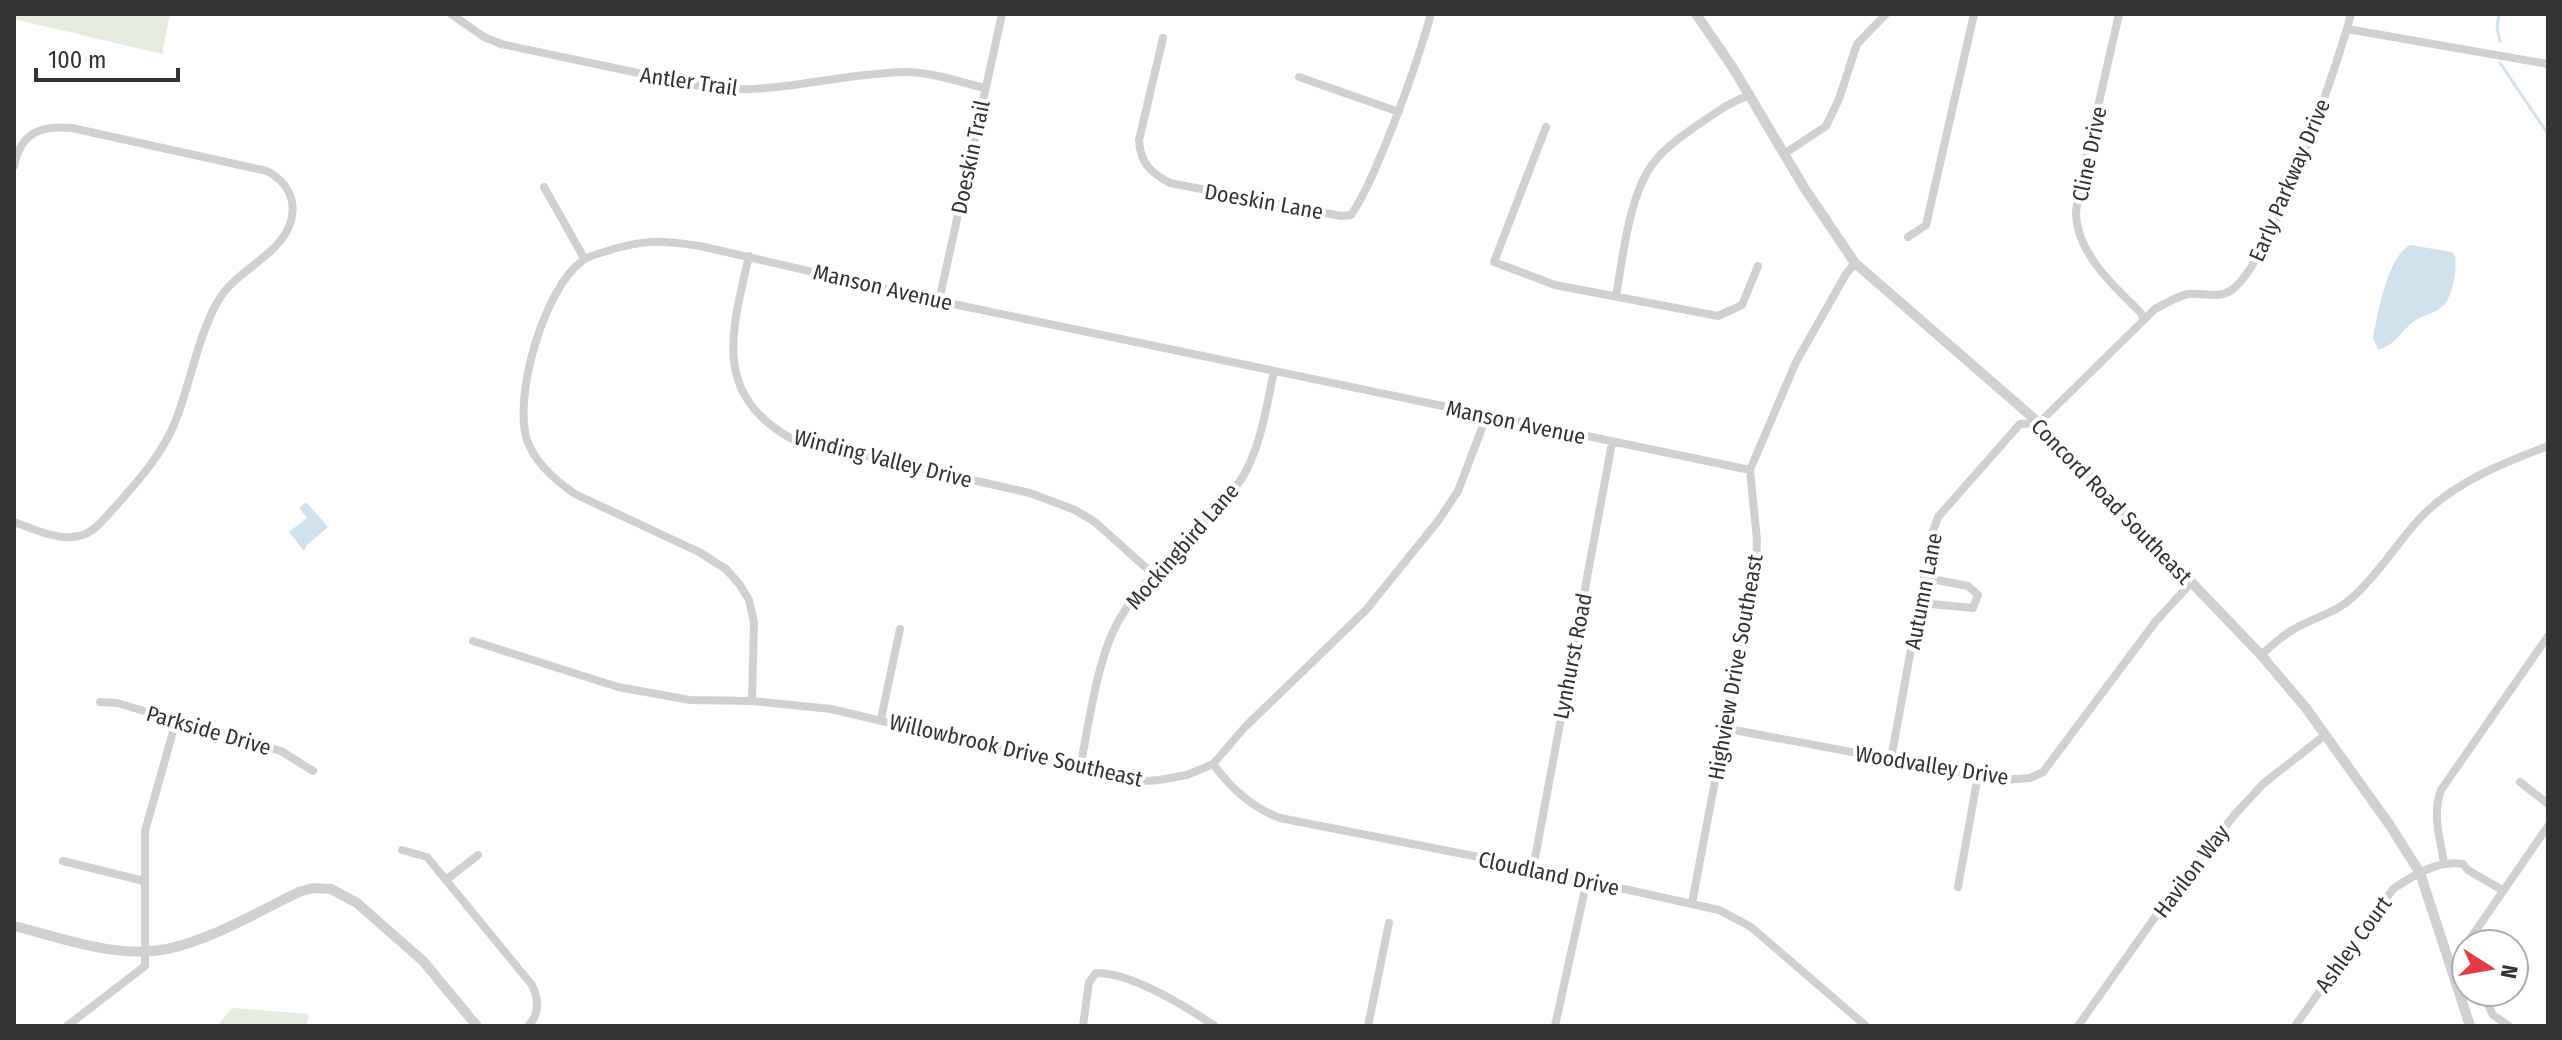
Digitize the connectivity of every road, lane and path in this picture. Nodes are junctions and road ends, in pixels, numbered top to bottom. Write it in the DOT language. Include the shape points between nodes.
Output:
graph roads {
  1 [pos="451,14"];
  2 [pos="1002,14"];
  3 [pos="1431,14"];
  4 [pos="1696,14"];
  5 [pos="1886,14"];
  6 [pos="1974,14"];
  7 [pos="2119,14"];
  8 [pos="2351,14"];
  9 [pos="2347,29"];
  10 [pos="1163,38"];
  11 [pos="2548,64"];
  12 [pos="1299,77"];
  13 [pos="985,88"];
  14 [pos="1750,95"];
  15 [pos="1399,112"];
  16 [pos="1546,127"];
  17 [pos="1784,154"];
  18 [pos="14,166"];
  19 [pos="544,187"];
  20 [pos="1908,237"];
  21 [pos="749,256"];
  22 [pos="584,258"];
  23 [pos="1855,263"];
  24 [pos="1758,266"];
  25 [pos="1616,296"];
  26 [pos="939,301"];
  27 [pos="2144,320"];
  28 [pos="1274,371"];
  29 [pos="1487,415"];
  30 [pos="2039,423"];
  31 [pos="1612,443"];
  32 [pos="2548,446"];
  33 [pos="1750,470"];
  34 [pos="14,522"];
  35 [pos="1154,575"];
  36 [pos="1926,578"];
  37 [pos="2192,582"];
  38 [pos="1921,603"];
  39 [pos="900,629"];
  40 [pos="2548,636"];
  41 [pos="473,641"];
  42 [pos="2261,655"];
  43 [pos="752,701"];
  44 [pos="100,702"];
  45 [pos="881,719"];
  46 [pos="176,721"];
  47 [pos="1723,728"];
  48 [pos="2325,735"];
  49 [pos="1891,759"];
  50 [pos="1213,764"];
  51 [pos="1080,768"];
  52 [pos="313,771"];
  53 [pos="1978,775"];
  54 [pos="2520,782"];
  55 [pos="2548,804"];
  56 [pos="2548,826"];
  57 [pos="402,850"];
  58 [pos="478,855"];
  59 [pos="63,861"];
  60 [pos="2444,863"];
  61 [pos="1533,869"];
  62 [pos="2420,873"];
  63 [pos="446,880"];
  64 [pos="1587,880"];
  65 [pos="144,881"];
  66 [pos="1958,887"];
  67 [pos="2502,890"];
  68 [pos="1692,903"];
  69 [pos="1389,923"];
  70 [pos="14,926"];
  71 [pos="2477,928"];
  72 [pos="146,951"];
  73 [pos="2490,1008"];
  74 [pos="67,1026"];
  75 [pos="477,1026"];
  76 [pos="528,1026"];
  77 [pos="1083,1026"];
  78 [pos="1215,1026"];
  79 [pos="1368,1026"];
  80 [pos="1555,1026"];
  81 [pos="1866,1026"];
  82 [pos="2078,1026"];
  83 [pos="2295,1026"];
  84 [pos="2470,1026"];
  85 [pos="2509,1026"];
  1 -- 13 [label="street, Antler Trail" via="501,44 709,88 763,89 910,72"];
  2 -- 13 [label="street, Doeskin Trail"];
  3 -- 15 [label="street, Doeskin Lane"];
  4 -- 14 [label="street, Concord Road Southeast"];
  5 -- 17 [label="street" via="1857,44 1826,126"];
  6 -- 20 [label="street" via="1926,225"];
  7 -- 27 [label="street, Cline Drive" via="2076,215 2084,247"];
  8 -- 9 [label="street, Early Parkway Drive"];
  9 -- 11 [label="street"];
  9 -- 27 [label="street, Early Parkway Drive" via="2314,127 2253,268 2229,292 2175,298"];
  10 -- 15 [label="street, Doeskin Lane" via="1139,140 1140,156 1170,183 1351,215"];
  12 -- 15 [label="street"];
  13 -- 26 [label="street, Doeskin Trail"];
  14 -- 17 [label="street, Concord Road Southeast"];
  14 -- 25 [label="street" via="1683,135 1654,162 1638,194"];
  16 -- 25 [label="street" via="1494,262 1555,285"];
  17 -- 23 [label="street, Concord Road Southeast"];
  18 -- 34 [label="street" via="25,140 38,130 72,128 267,171 279,177 293,204 283,239 220,297 175,424 138,482 82,536 68,538"];
  19 -- 22 [label="street"];
  21 -- 22 [label="street, Manson Avenue" via="662,240 633,242"];
  21 -- 26 [label="street, Manson Avenue"];
  21 -- 35 [label="street, Winding Valley Drive" via="731,350 748,402 768,426 792,439 1059,503 1095,522"];
  22 -- 43 [label="street" via="558,287 539,331 522,417 528,443 565,487 699,552 733,577 749,600 754,622"];
  23 -- 30 [label="street, Concord Road Southeast"];
  23 -- 33 [label="street, Highview Drive Southeast" via="1796,362"];
  24 -- 25 [label="street" via="1742,305 1718,316"];
  26 -- 28 [label="street, Manson Avenue"];
  27 -- 30 [label="street, Early Parkway Drive"];
  28 -- 29 [label="street, Manson Avenue"];
  28 -- 35 [label="street, Mockingbird Lane" via="1245,472"];
  29 -- 31 [label="street, Manson Avenue"];
  29 -- 50 [label="street, Willowbrook Drive Southeast" via="1458,491 1438,521 1366,610"];
  30 -- 36 [label="street, Autumn Lane" via="2020,424 1938,517"];
  30 -- 37 [label="street, Concord Road Southeast"];
  31 -- 33 [label="street, Manson Avenue"];
  31 -- 61 [label="street, Lynhurst Road"];
  32 -- 42 [label="street" via="2473,477 2448,494 2424,514 2352,599 2296,627"];
  33 -- 47 [label="street, Highview Drive Southeast" via="1756,564"];
  35 -- 51 [label="street, Mockingbird Lane" via="1112,635"];
  36 -- 38 [label="street, Autumn Lane"];
  36 -- 38 [label="street" via="1968,586 1978,595 1973,608"];
  37 -- 42 [label="street, Concord Road Southeast"];
  37 -- 53 [label="street, Woodvalley Drive" via="2156,621 2043,772 2017,780"];
  38 -- 49 [label="street, Autumn Lane"];
  39 -- 45 [label="street"];
  40 -- 60 [label="street" via="2441,790 2436,817"];
  41 -- 43 [label="street, Willowbrook Drive Southeast" via="618,687 690,700"];
  42 -- 48 [label="street, Concord Road Southeast"];
  43 -- 45 [label="street, Willowbrook Drive Southeast"];
  44 -- 46 [label="street, Parkside Drive"];
  45 -- 51 [label="street, Willowbrook Drive Southeast"];
  46 -- 52 [label="street, Parkside Drive" via="281,751"];
  46 -- 65 [label="street" via="148,813"];
  47 -- 49 [label="street, Woodvalley Drive"];
  47 -- 68 [label="street, Highview Drive Southeast"];
  48 -- 62 [label="street, Concord Road Southeast"];
  48 -- 82 [label="street, Havilon Way" via="2237,812 2184,876"];
  49 -- 53 [label="street, Woodvalley Drive"];
  50 -- 51 [label="street, Willowbrook Drive Southeast" via="1187,775 1145,781"];
  50 -- 61 [label="street, Cloudland Drive" via="1257,809 1280,818"];
  53 -- 66 [label="street"];
  54 -- 55 [label="street"];
  56 -- 67 [label="street"];
  57 -- 63 [label="street" via="427,857"];
  58 -- 63 [label="street"];
  59 -- 65 [label="street"];
  60 -- 62 [label="street, Ashley Court"];
  60 -- 67 [label="street" via="2463,864"];
  61 -- 64 [label="street, Cloudland Drive"];
  62 -- 83 [label="street, Ashley Court" via="2393,889"];
  62 -- 84 [label="street, Concord Road Southeast"];
  63 -- 76 [label="street" via="532,985 537,1005"];
  64 -- 68 [label="street, Cloudland Drive"];
  64 -- 80 [label="street"];
  65 -- 72 [label="street"];
  67 -- 71 [label="street"];
  68 -- 81 [label="street, Cloudland Drive" via="1751,927"];
  69 -- 79 [label="street"];
  70 -- 72 [label="street" via="94,946"];
  72 -- 74 [label="street" via="145,966"];
  72 -- 75 [label="street" via="188,942 299,892 331,889 404,942"];
  73 -- 85 [label="street"];
  77 -- 78 [label="street" via="1089,982 1096,973 1113,972"];
}
